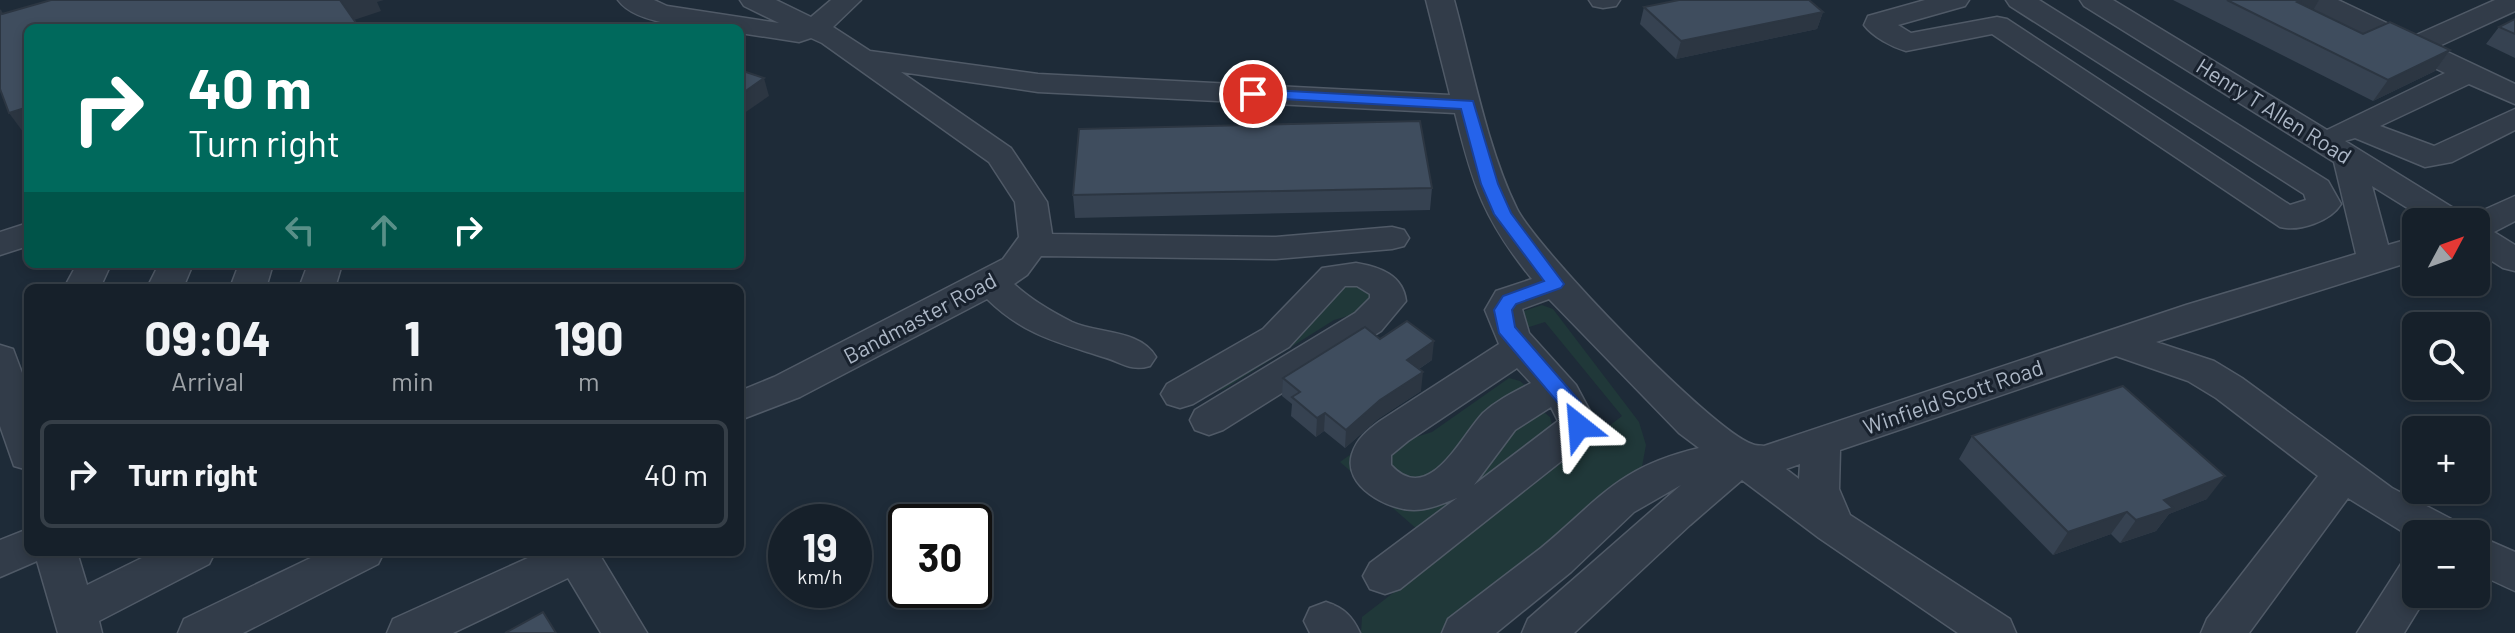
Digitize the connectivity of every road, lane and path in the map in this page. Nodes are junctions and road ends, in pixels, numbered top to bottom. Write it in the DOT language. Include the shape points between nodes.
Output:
graph roads {
  1 [pos="632,0"];
  2 [pos="754,0"];
  3 [pos="847,0"];
  4 [pos="1440,0"];
  5 [pos="1955,0"];
  6 [pos="2020,0"];
  7 [pos="2094,0"];
  8 [pos="2316,0"];
  9 [pos="2515,1"];
  10 [pos="715,9"];
  11 [pos="2145,31"];
  12 [pos="823,33"];
  13 [pos="2414,47"];
  14 [pos="2099,50"];
  15 [pos="862,58"];
  16 [pos="2206,69"];
  17 [pos="2461,70"];
  18 [pos="2153,84"];
  19 [pos="2515,95"];
  20 [pos="2108,98"];
  21 [pos="1468,105"];
  22 [pos="2515,118"];
  23 [pos="2342,141"];
  24 [pos="2515,207"];
  25 [pos="2435,208"];
  26 [pos="2490,220"];
  27 [pos="24,235"];
  28 [pos="1392,238"];
  29 [pos="0,244"];
  30 [pos="1031,245"];
  31 [pos="2490,245"];
  32 [pos="2402,252"];
  33 [pos="2515,260"];
  34 [pos="2375,261"];
  35 [pos="991,282"];
  36 [pos="1555,284"];
  37 [pos="2115,342"];
  38 [pos="1522,347"];
  39 [pos="1137,357"];
  40 [pos="0,358"];
  41 [pos="1557,387"];
  42 [pos="1180,394"];
  43 [pos="744,404"];
  44 [pos="23,416"];
  45 [pos="1209,420"];
  46 [pos="1821,442"];
  47 [pos="1743,457"];
  48 [pos="2343,474"];
  49 [pos="2416,520"];
  50 [pos="1834,526"];
  51 [pos="24,548"];
  52 [pos="57,556"];
  53 [pos="187,556"];
  54 [pos="355,556"];
  55 [pos="570,556"];
  56 [pos="578,556"];
  57 [pos="0,559"];
  58 [pos="2490,560"];
  59 [pos="2515,573"];
  60 [pos="1385,576"];
  61 [pos="2402,598"];
  62 [pos="77,622"];
  63 [pos="200,633"];
  64 [pos="409,633"];
  65 [pos="625,633"];
  66 [pos="1464,633"];
  67 [pos="1544,633"];
  68 [pos="1994,633"];
  69 [pos="2223,633"];
  70 [pos="2379,633"];
  1 -- 10 [label="street" via="660,13"];
  2 -- 12 [label="street"];
  3 -- 12 [label="street"];
  4 -- 21 [label="street"];
  5 -- 20 [label="street" via="1878,25 1906,42 1997,25"];
  6 -- 14 [label="street"];
  7 -- 11 [label="street, Henry T Allen Road"];
  8 -- 13 [label="street"];
  9 -- 13 [label="street"];
  10 -- 12 [label="street"];
  11 -- 14 [label="street"];
  11 -- 16 [label="street, Henry T Allen Road"];
  12 -- 15 [label="street"];
  13 -- 17 [label="street"];
  14 -- 18 [label="street"];
  15 -- 21 [label="street" via="1038,83"];
  15 -- 30 [label="street" via="1000,155 1031,202 1036,238"];
  16 -- 18 [label="street"];
  16 -- 23 [label="street, Henry T Allen Road"];
  17 -- 19 [label="street"];
  17 -- 23 [label="street"];
  18 -- 20 [label="street"];
  18 -- 20 [label="street" via="2317,188 2325,204 2292,219"];
  21 -- 36 [label="street" via="1489,184 1503,214"];
  22 -- 23 [label="street" via="2441,155 2425,157"];
  23 -- 25 [label="street, Henry T Allen Road"];
  23 -- 34 [label="street"];
  24 -- 26 [label="street"];
  27 -- 29 [label="street"];
  28 -- 30 [label="street" via="1276,248"];
  30 -- 35 [label="street, Bandmaster Road" via="1015,267"];
  31 -- 33 [label="street"];
  32 -- 34 [label="street, Winfield Scott Road"];
  34 -- 37 [label="street, Winfield Scott Road"];
  35 -- 39 [label="street" via="1012,302 1061,332"];
  35 -- 43 [label="street, Bandmaster Road"];
  36 -- 38 [label="street" via="1509,300 1503,310 1506,329"];
  36 -- 47 [label="street" via="1693,423"];
  37 -- 46 [label="street, Winfield Scott Road"];
  37 -- 48 [label="street" via="2201,371"];
  38 -- 41 [label="street"];
  38 -- 41 [label="street" via="1375,447 1373,471 1379,481 1395,492 1413,495 1444,486 1470,465 1504,417"];
  40 -- 44 [label="street"];
  41 -- 60 [label="street" via="1574,408 1579,426"];
  42 -- 45 [label="street" via="1276,338 1334,276 1361,274 1387,290 1388,301 1368,322"];
  46 -- 47 [label="street, Winfield Scott Road" via="1764,461"];
  46 -- 50 [label="street" via="1819,489"];
  47 -- 50 [label="street"];
  47 -- 66 [label="street, Winfield Scott Road" via="1690,466 1621,499"];
  47 -- 67 [label="street"];
  48 -- 49 [label="street"];
  48 -- 69 [label="street"];
  50 -- 68 [label="street"];
  51 -- 57 [label="street"];
  52 -- 62 [label="street"];
  53 -- 62 [label="street"];
  54 -- 63 [label="street"];
  55 -- 64 [label="street"];
  56 -- 65 [label="street"];
  58 -- 59 [label="street"];
  61 -- 70 [label="street"];
}
